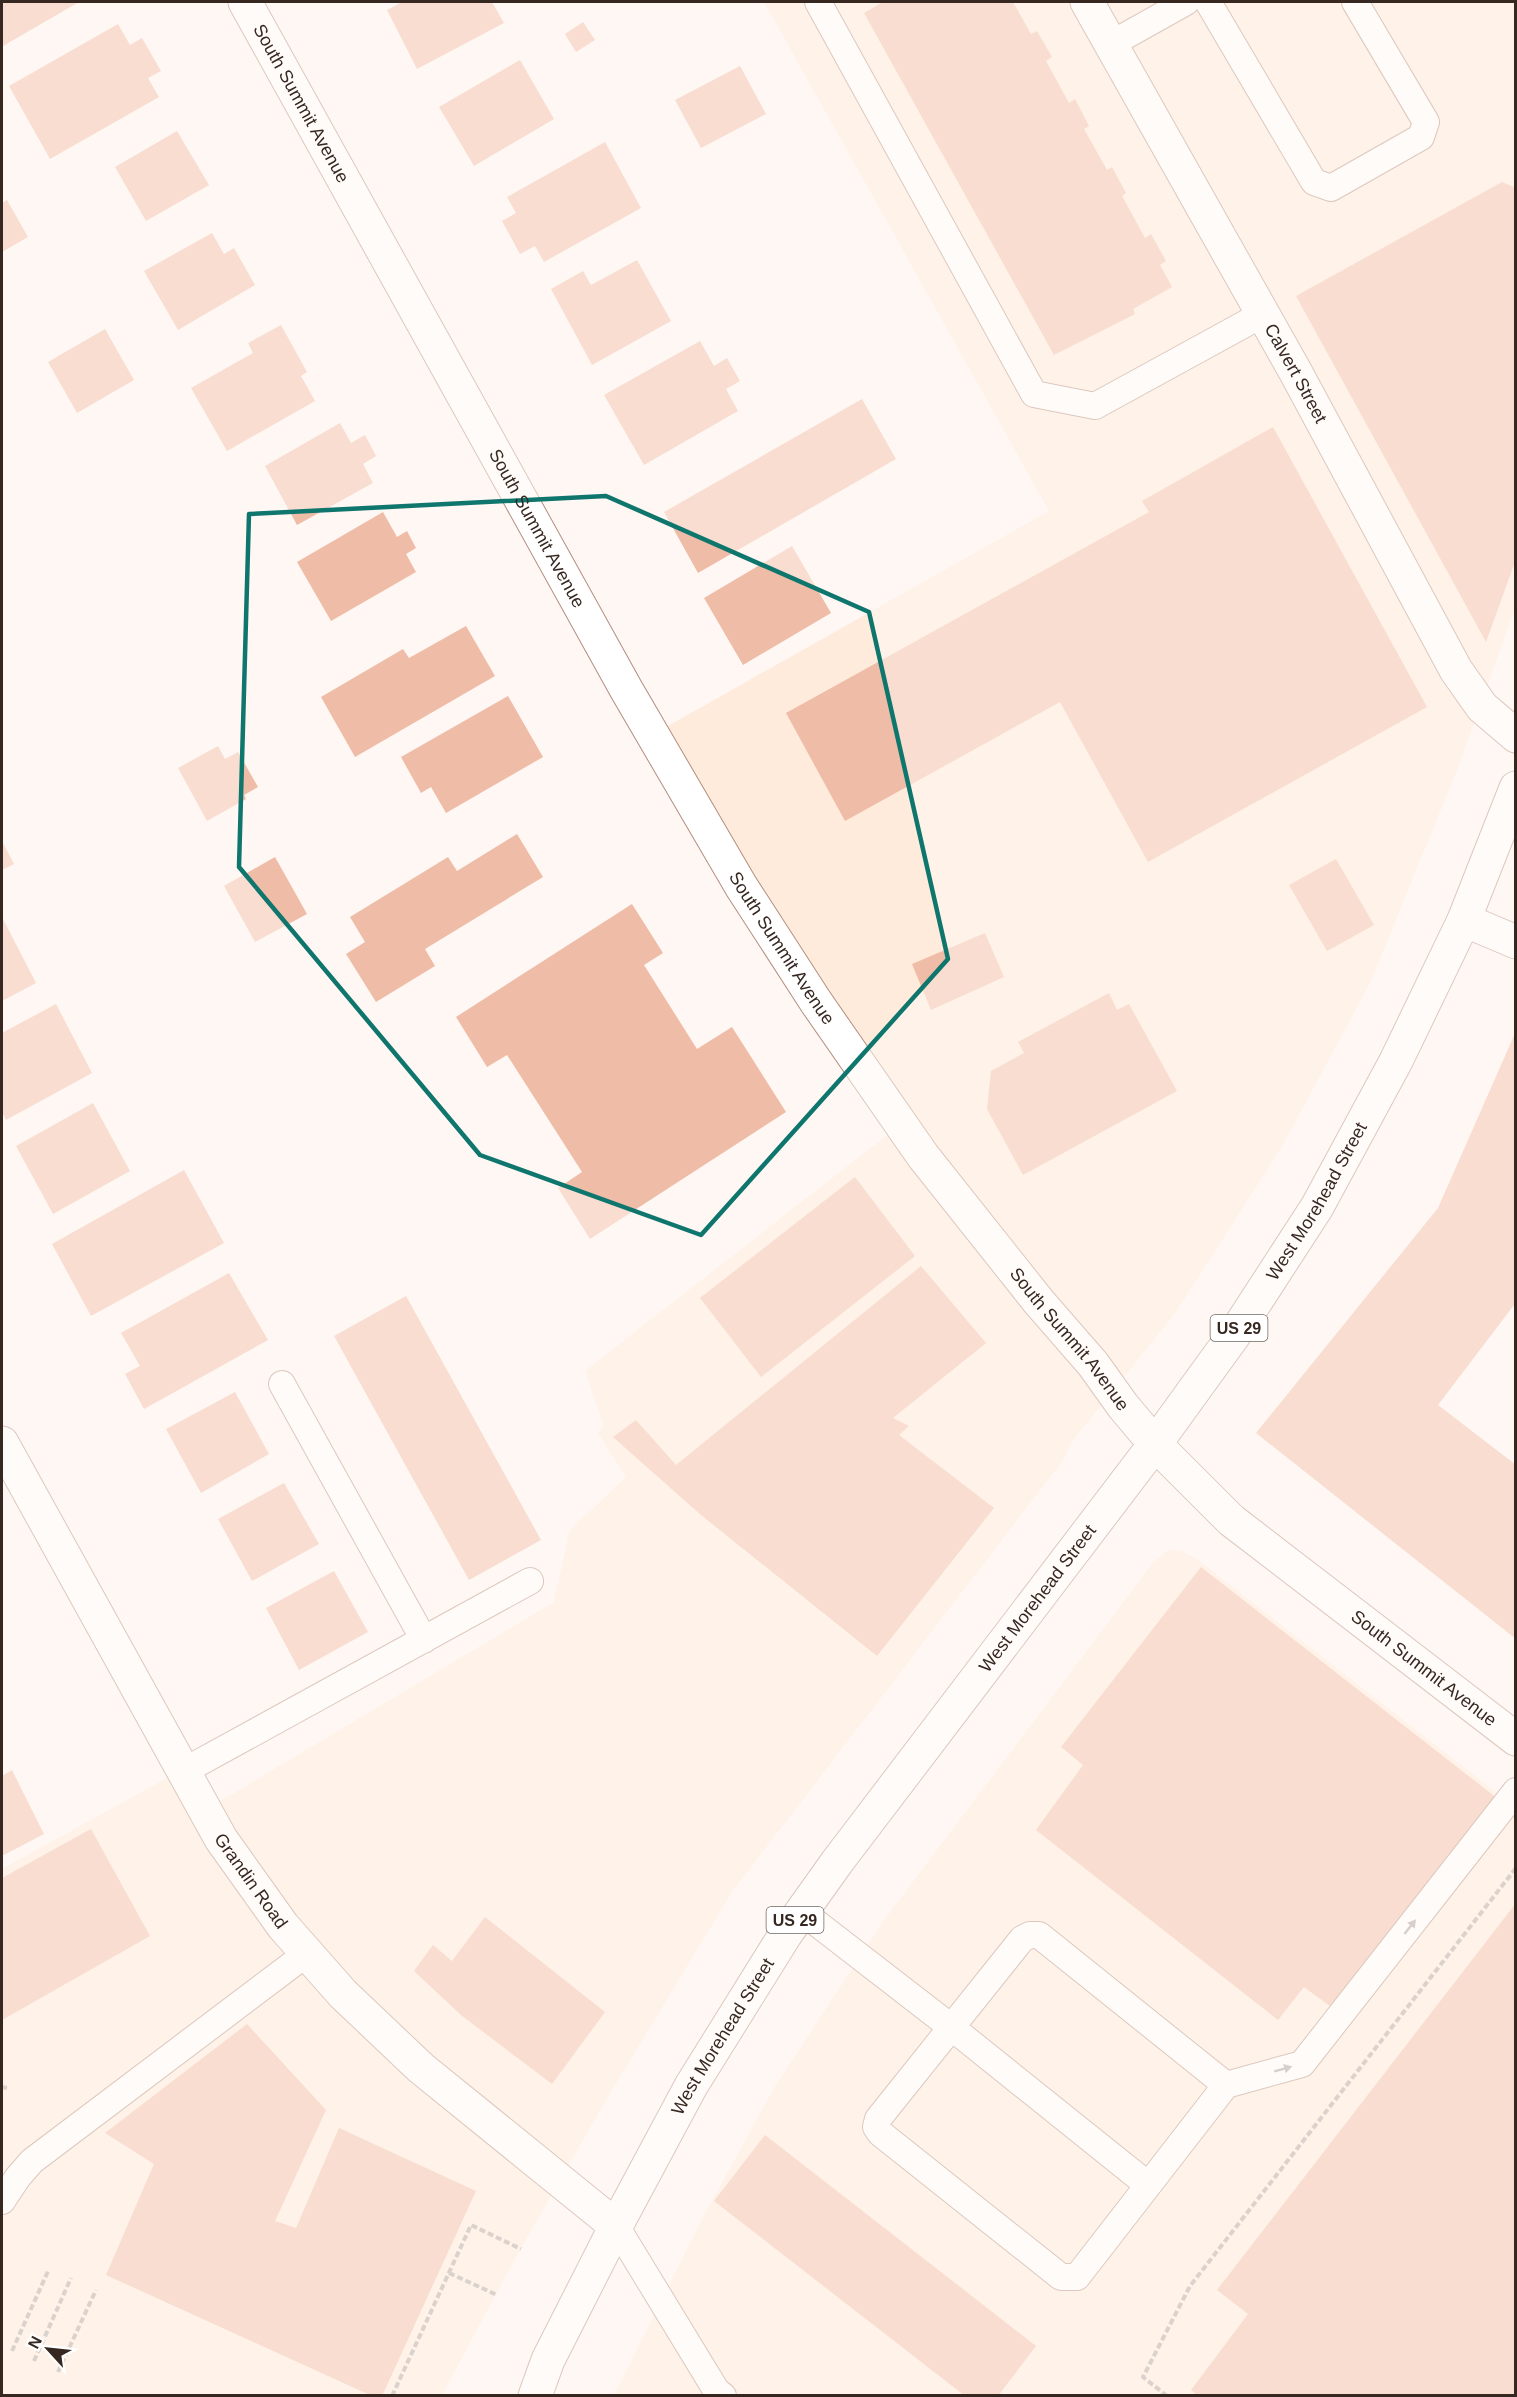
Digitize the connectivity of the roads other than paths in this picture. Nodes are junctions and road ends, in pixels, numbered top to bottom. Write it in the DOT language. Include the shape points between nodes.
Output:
graph roads {
  1 [pos="245,2"];
  2 [pos="818,2"];
  3 [pos="1087,2"];
  4 [pos="1186,2"];
  5 [pos="1208,2"];
  6 [pos="1355,2"];
  7 [pos="1111,44"];
  8 [pos="1263,314"];
  9 [pos="1515,736"];
  10 [pos="1515,788"];
  11 [pos="1464,920"];
  12 [pos="1515,942"];
  13 [pos="282,1384"];
  14 [pos="2,1443"];
  15 [pos="1155,1444"];
  16 [pos="530,1581"];
  17 [pos="424,1640"];
  18 [pos="1515,1739"];
  19 [pos="184,1771"];
  20 [pos="1515,1791"];
  21 [pos="801,1911"];
  22 [pos="306,1954"];
  23 [pos="951,2027"];
  24 [pos="1226,2085"];
  25 [pos="1148,2185"];
  26 [pos="2,2201"];
  27 [pos="616,2226"];
  28 [pos="535,2396"];
  29 [pos="723,2396"];
  1 -- 15 [label="street, South Summit Avenue" via="626,689 741,886 923,1156"];
  2 -- 8 [label="lane" via="1034,394 1095,406"];
  3 -- 7 [label="street, Calvert Street"];
  4 -- 7 [label="lane"];
  5 -- 6 [label="lane" via="1314,182 1331,188 1421,137 1426,122"];
  7 -- 8 [label="street, Calvert Street"];
  8 -- 9 [label="street, Calvert Street" via="1456,670 1482,706"];
  10 -- 11 [label="street, West Morehead Street / US 29"];
  11 -- 12 [label="street"];
  11 -- 15 [label="street, West Morehead Street / US 29" via="1396,1061 1317,1207 1234,1335"];
  13 -- 17 [label="lane"];
  14 -- 19 [label="street, Grandin Road"];
  15 -- 18 [label="street, South Summit Avenue" via="1231,1520"];
  15 -- 21 [label="street, West Morehead Street / US 29"];
  16 -- 17 [label="lane"];
  17 -- 19 [label="lane"];
  19 -- 22 [label="street, Grandin Road" via="221,1839"];
  24 -- 20 [label="lane, one-way" via="1302,2064"];
  21 -- 23 [label="lane"];
  21 -- 27 [label="street, West Morehead Street / US 29" via="691,2086"];
  22 -- 26 [label="lane" via="32,2161"];
  22 -- 27 [label="street, Grandin Road" via="421,2068"];
  23 -- 24 [label="lane" via="1022,1939 1039,1935"];
  23 -- 25 [label="lane"];
  23 -- 25 [label="lane" via="878,2119 876,2127 880,2133 1061,2277 1077,2277"];
  24 -- 25 [label="lane"];
  27 -- 28 [label="street, West Morehead Street / US 29" via="548,2360"];
  27 -- 29 [label="lane"];
}
